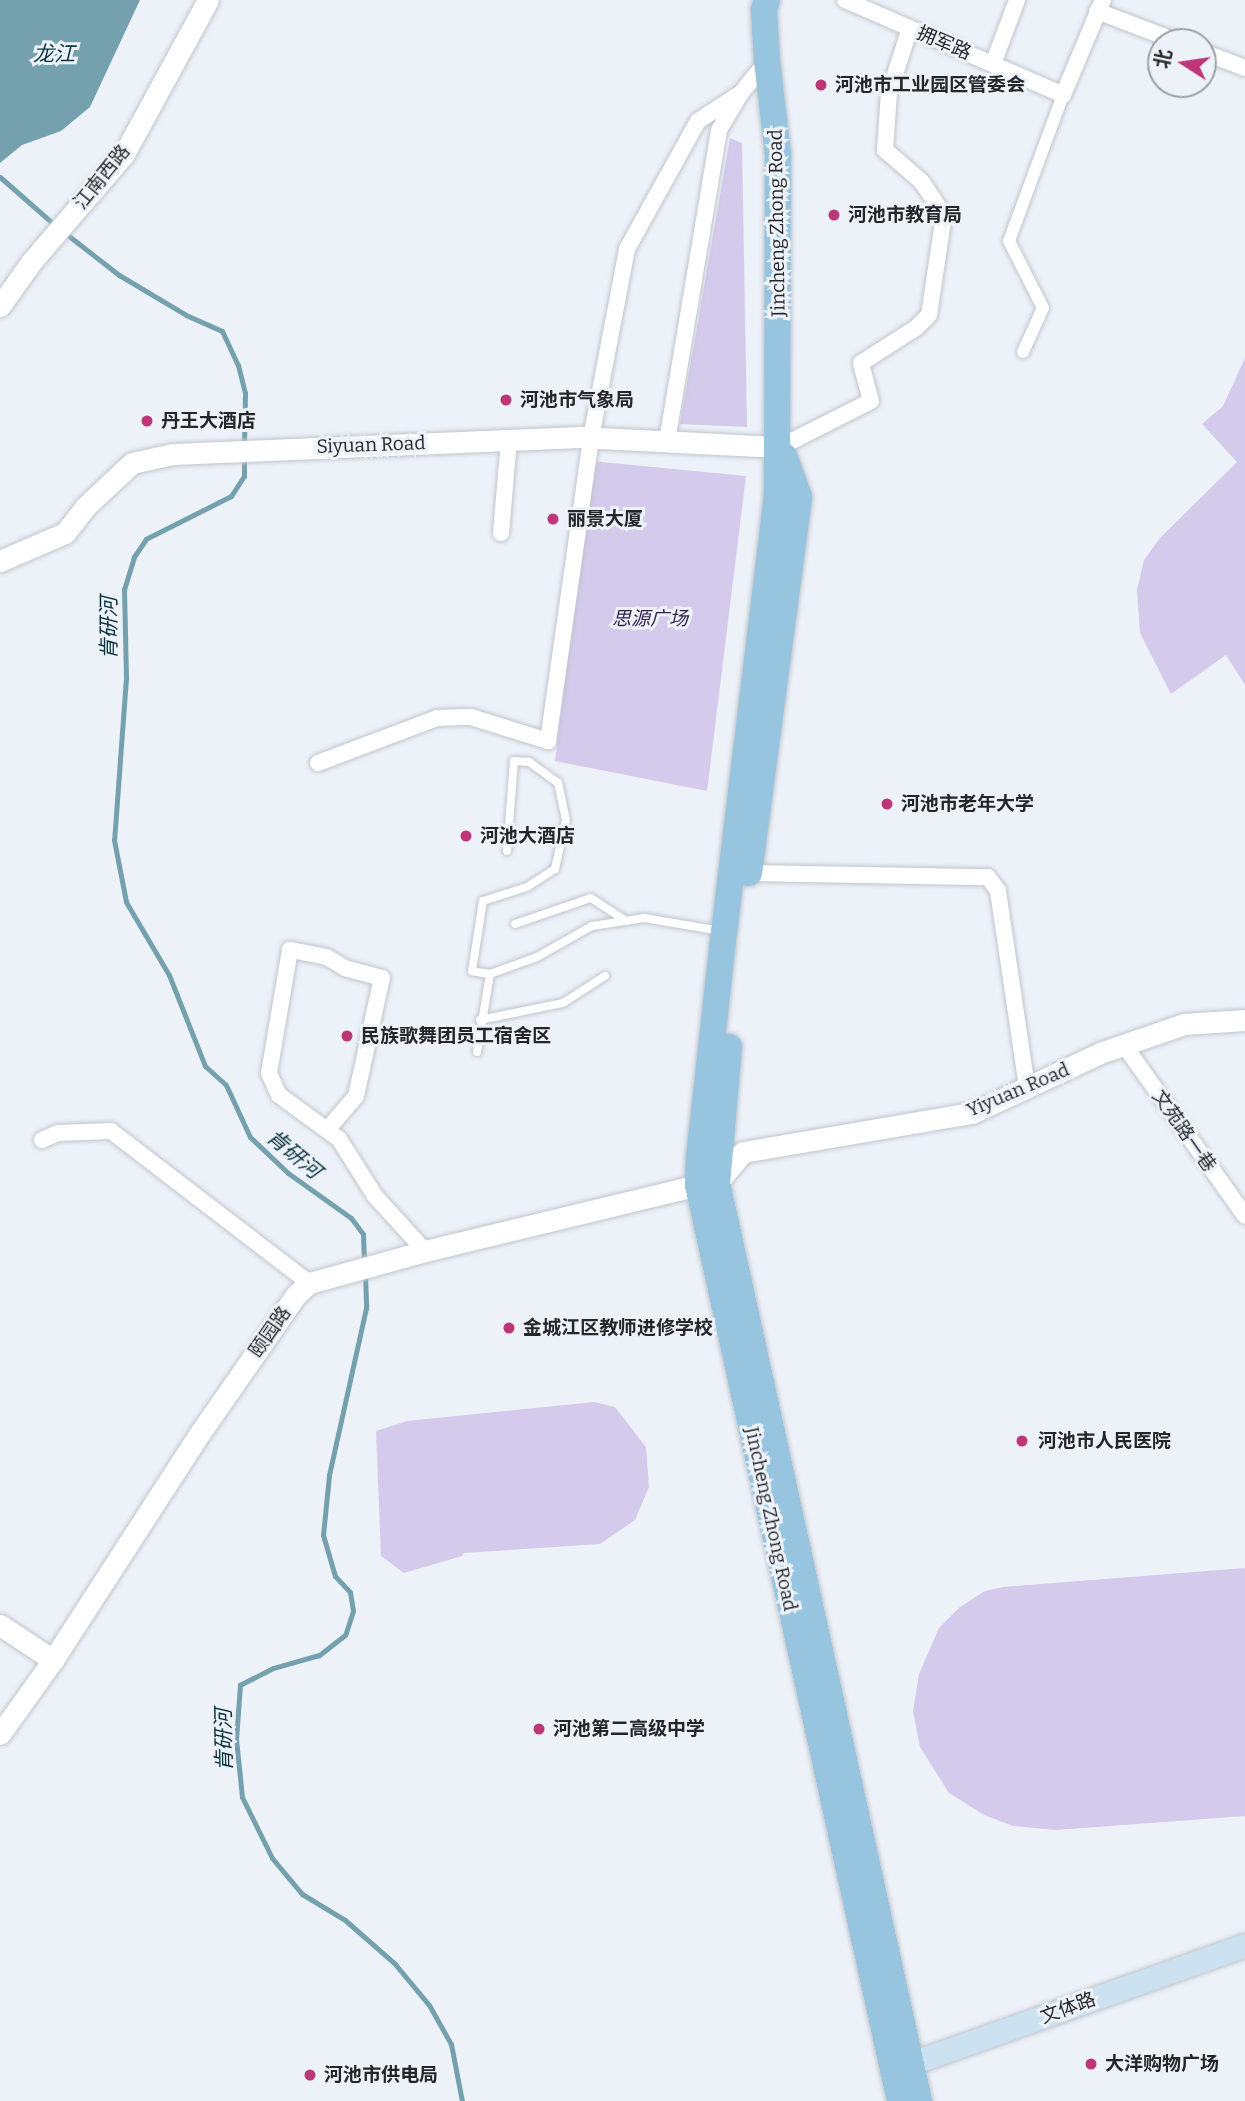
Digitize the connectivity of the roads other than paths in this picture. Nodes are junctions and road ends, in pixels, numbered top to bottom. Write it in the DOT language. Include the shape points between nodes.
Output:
graph roads {
  1 [pos="208,0"];
  2 [pos="767,0"];
  3 [pos="845,0"];
  4 [pos="1017,0"];
  5 [pos="1100,6"];
  6 [pos="1148,28"];
  7 [pos="910,29"];
  8 [pos="1217,57"];
  9 [pos="768,61"];
  10 [pos="993,64"];
  11 [pos="1245,68"];
  12 [pos="741,93"];
  13 [pos="1063,95"];
  14 [pos="0,306"];
  15 [pos="1023,352"];
  16 [pos="591,438"];
  17 [pos="509,440"];
  18 [pos="667,441"];
  19 [pos="780,447"];
  20 [pos="501,533"];
  21 [pos="0,561"];
  22 [pos="318,764"];
  23 [pos="508,851"];
  24 [pos="749,873"];
  25 [pos="626,921"];
  26 [pos="515,924"];
  27 [pos="732,934"];
  28 [pos="490,974"];
  29 [pos="605,976"];
  30 [pos="480,1020"];
  31 [pos="1245,1020"];
  32 [pos="1124,1045"];
  33 [pos="477,1052"];
  34 [pos="1027,1088"];
  35 [pos="327,1130"];
  36 [pos="42,1140"];
  37 [pos="708,1184"];
  38 [pos="1245,1216"];
  39 [pos="425,1251"];
  40 [pos="310,1283"];
  41 [pos="0,1625"];
  42 [pos="53,1660"];
  43 [pos="0,1734"];
  44 [pos="1245,1945"];
  45 [pos="901,2067"];
  46 [pos="900,2101"];
  47 [pos="919,2101"];
  1 -- 14 [label="street, 江南西路" via="124,154 32,261"];
  2 -- 9 [label="main road, Jincheng Zhong Road"];
  3 -- 7 [label="street, 拥军路"];
  4 -- 10 [label="street"];
  5 -- 6 [label="street"];
  5 -- 13 [label="street"];
  7 -- 10 [label="street, 拥军路"];
  7 -- 19 [label="street" via="889,93 885,150 922,182 944,215 929,314 916,328 861,363 871,401"];
  8 -- 11 [label="street"];
  9 -- 12 [label="street"];
  9 -- 19 [label="main road, Jincheng Zhong Road" via="778,154"];
  10 -- 13 [label="street, 拥军路"];
  12 -- 16 [label="street" via="698,121 627,249"];
  12 -- 18 [label="street" via="719,130"];
  13 -- 15 [label="street" via="1009,241 1043,308"];
  16 -- 17 [label="street, Siyuan Road"];
  16 -- 18 [label="street, Siyuan Road"];
  16 -- 22 [label="street" via="548,741 471,717 438,719"];
  17 -- 20 [label="street"];
  17 -- 21 [label="street, Siyuan Road" via="173,454 132,463 85,507 65,533"];
  18 -- 19 [label="street, Siyuan Road"];
  19 -- 24 [label="main road" via="799,497"];
  19 -- 27 [label="main road, Jincheng Zhong Road"];
  23 -- 28 [label="lane" via="514,761 529,762 558,783 566,820 555,869 527,887 483,901 472,971"];
  24 -- 27 [label="main road"];
  24 -- 34 [label="street" via="988,877 998,891"];
  25 -- 26 [label="lane" via="591,898"];
  25 -- 27 [label="lane" via="644,918"];
  25 -- 28 [label="lane" via="592,926 537,957"];
  27 -- 37 [label="main road, Jincheng Zhong Road" via="699,1156"];
  28 -- 30 [label="lane"];
  29 -- 30 [label="lane" via="562,1003"];
  30 -- 33 [label="lane"];
  31 -- 32 [label="street, Yiyuan Road" via="1184,1024"];
  32 -- 34 [label="street, Yiyuan Road"];
  32 -- 38 [label="street, 文苑路一巷"];
  34 -- 37 [label="street, Yiyuan Road" via="972,1113 743,1152"];
  35 -- 35 [label="street" via="279,1095 268,1073 290,950 327,957 345,968 382,978 356,1096"];
  35 -- 39 [label="street" via="339,1139 374,1196"];
  36 -- 40 [label="street" via="58,1133 111,1131"];
  37 -- 39 [label="street"];
  37 -- 45 [label="main road, Jincheng Zhong Road"];
  39 -- 40 [label="street"];
  40 -- 42 [label="street, 颐园路" via="296,1295 200,1433"];
  41 -- 42 [label="street"];
  42 -- 43 [label="street, 颐园路"];
  44 -- 45 [label="main road, 文体路"];
  45 -- 46 [label="main road, Jincheng Zhong Road"];
  45 -- 47 [label="main road, Jincheng Zhong Road"];
}
